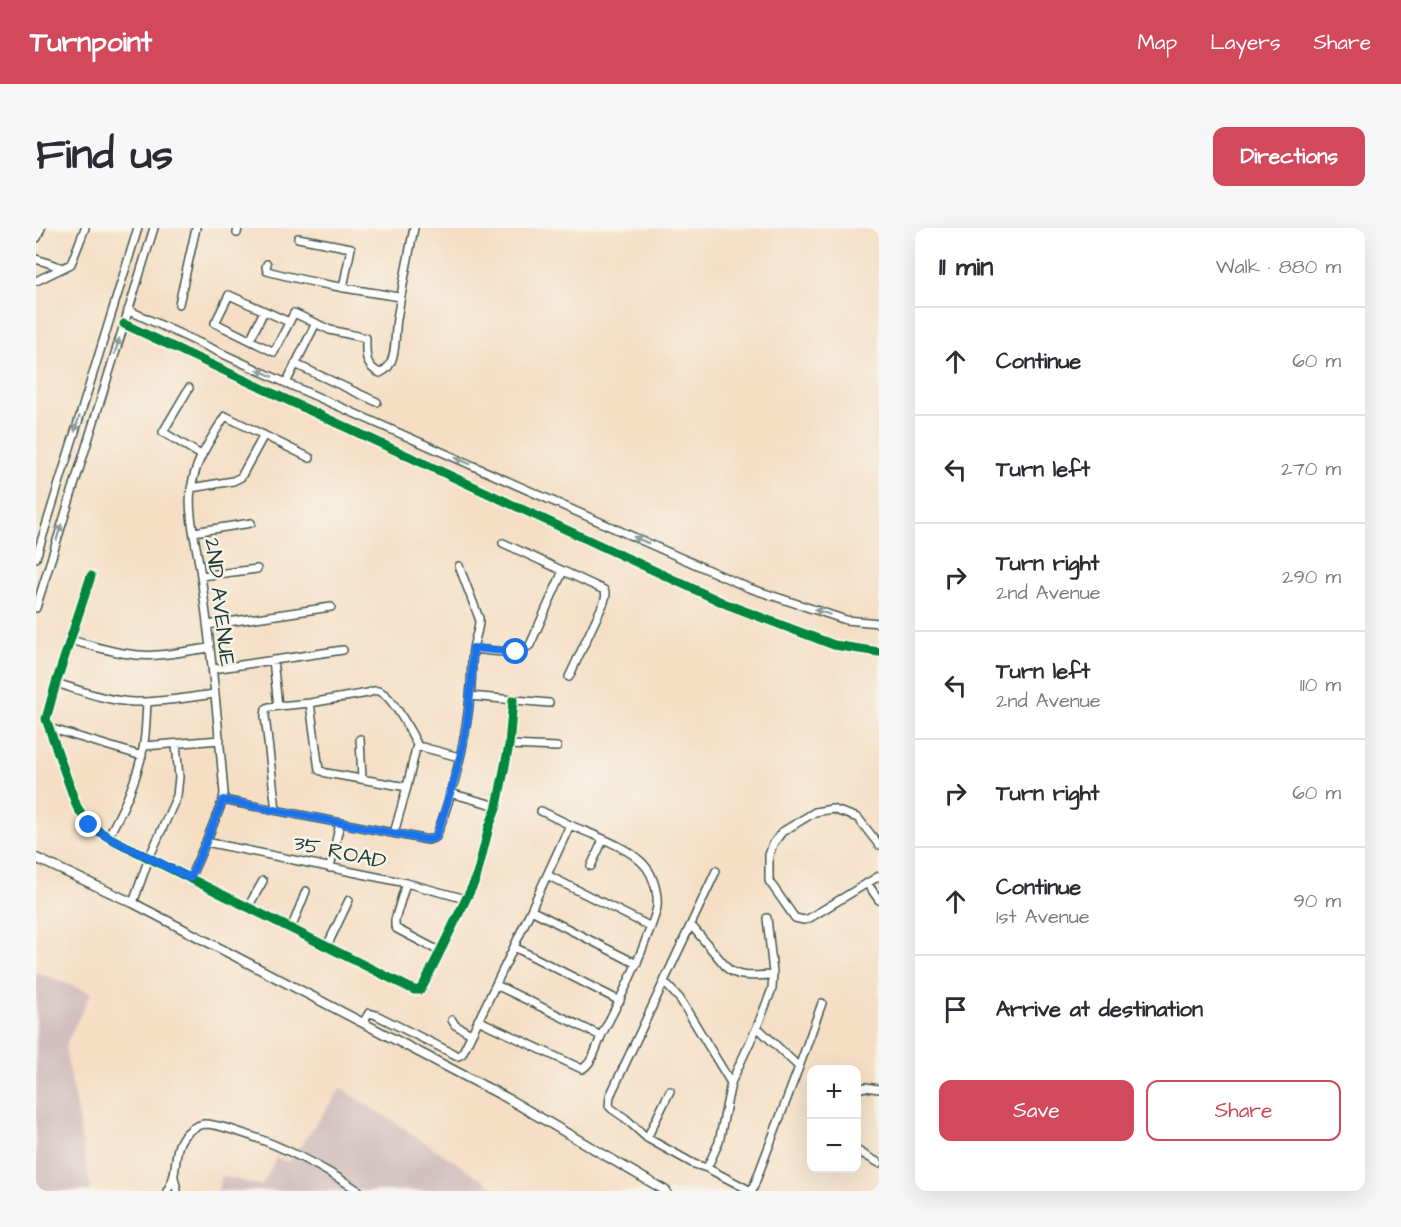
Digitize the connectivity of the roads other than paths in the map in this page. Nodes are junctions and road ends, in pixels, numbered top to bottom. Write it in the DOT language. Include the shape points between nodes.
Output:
graph roads {
  1 [pos="41,228"];
  2 [pos="85,228"];
  3 [pos="138,228"];
  4 [pos="154,228"];
  5 [pos="196,228"];
  6 [pos="414,228"];
  7 [pos="297,237"];
  8 [pos="36,239"];
  9 [pos="36,259"];
  10 [pos="267,264"];
  11 [pos="63,268"];
  12 [pos="36,281"];
  13 [pos="343,288"];
  14 [pos="400,297"];
  15 [pos="179,304"];
  16 [pos="128,310"];
  17 [pos="264,311"];
  18 [pos="289,322"];
  19 [pos="316,323"];
  20 [pos="124,324"];
  21 [pos="250,340"];
  22 [pos="295,364"];
  23 [pos="286,383"];
  24 [pos="189,388"];
  25 [pos="377,402"];
  26 [pos="264,435"];
  27 [pos="201,455"];
  28 [pos="310,458"];
  29 [pos="191,488"];
  30 [pos="251,523"];
  31 [pos="194,532"];
  32 [pos="503,543"];
  33 [pos="36,558"];
  34 [pos="459,566"];
  35 [pos="257,569"];
  36 [pos="563,571"];
  37 [pos="91,576"];
  38 [pos="201,576"];
  39 [pos="331,607"];
  40 [pos="36,608"];
  41 [pos="879,623"];
  42 [pos="207,625"];
  43 [pos="70,640"];
  44 [pos="209,648"];
  45 [pos="473,648"];
  46 [pos="343,650"];
  47 [pos="879,652"];
  48 [pos="273,660"];
  49 [pos="213,669"];
  50 [pos="568,676"];
  51 [pos="56,683"];
  52 [pos="215,694"];
  53 [pos="470,696"];
  54 [pos="513,700"];
  55 [pos="147,702"];
  56 [pos="310,703"];
  57 [pos="549,703"];
  58 [pos="279,706"];
  59 [pos="49,728"];
  60 [pos="360,739"];
  61 [pos="220,740"];
  62 [pos="177,744"];
  63 [pos="509,745"];
  64 [pos="144,746"];
  65 [pos="418,746"];
  66 [pos="557,747"];
  67 [pos="142,756"];
  68 [pos="459,757"];
  69 [pos="362,779"];
  70 [pos="407,787"];
  71 [pos="450,793"];
  72 [pos="223,800"];
  73 [pos="497,806"];
  74 [pos="276,810"];
  75 [pos="542,811"];
  76 [pos="340,823"];
  77 [pos="570,825"];
  78 [pos="394,833"];
  79 [pos="108,837"];
  80 [pos="603,840"];
  81 [pos="206,842"];
  82 [pos="879,845"];
  83 [pos="36,858"];
  84 [pos="149,858"];
  85 [pos="591,866"];
  86 [pos="330,868"];
  87 [pos="716,871"];
  88 [pos="548,875"];
  89 [pos="879,876"];
  90 [pos="190,878"];
  91 [pos="263,881"];
  92 [pos="406,883"];
  93 [pos="867,883"];
  94 [pos="306,891"];
  95 [pos="466,899"];
  96 [pos="349,900"];
  97 [pos="879,900"];
  98 [pos="133,903"];
  99 [pos="248,907"];
  100 [pos="531,910"];
  101 [pos="767,918"];
  102 [pos="691,925"];
  103 [pos="651,927"];
  104 [pos="291,928"];
  105 [pos="327,946"];
  106 [pos="514,947"];
  107 [pos="441,952"];
  108 [pos="637,964"];
  109 [pos="773,975"];
  110 [pos="664,981"];
  111 [pos="496,985"];
  112 [pos="620,1001"];
  113 [pos="822,1003"];
  114 [pos="452,1020"];
  115 [pos="478,1020"];
  116 [pos="363,1023"];
  117 [pos="757,1027"];
  118 [pos="471,1034"];
  119 [pos="601,1036"];
  120 [pos="799,1067"];
  121 [pos="731,1083"];
  122 [pos="861,1088"];
  123 [pos="879,1089"];
  124 [pos="670,1091"];
  125 [pos="647,1138"];
  126 [pos="861,1153"];
  127 [pos="879,1163"];
  128 [pos="707,1168"];
  129 [pos="174,1177"];
  130 [pos="167,1191"];
  131 [pos="177,1191"];
  132 [pos="359,1191"];
  133 [pos="666,1191"];
  134 [pos="752,1191"];
  1 -- 8 [label="street"];
  2 -- 11 [label="street" via="72,261"];
  3 -- 33 [label="street, one-way"];
  4 -- 16 [label="street"];
  5 -- 15 [label="street"];
  6 -- 14 [label="street"];
  7 -- 13 [label="street" via="351,248"];
  9 -- 11 [label="street"];
  10 -- 13 [label="street" via="267,271"];
  11 -- 12 [label="street"];
  13 -- 14 [label="street"];
  14 -- 19 [label="street" via="394,355 380,374 366,360 366,338"];
  16 -- 20 [label="street"];
  23 -- 16 [label="street, one-way"];
  17 -- 18 [label="street"];
  17 -- 21 [label="street"];
  17 -- 21 [label="street" via="229,295 215,322"];
  18 -- 19 [label="street" via="294,313"];
  18 -- 21 [label="street" via="273,352"];
  19 -- 22 [label="street"];
  40 -- 20 [label="street, one-way"];
  20 -- 47 [label="street" via="726,604 834,645"];
  22 -- 23 [label="street"];
  22 -- 25 [label="street"];
  41 -- 23 [label="street, one-way" via="846,620 749,588"];
  24 -- 27 [label="street" via="164,432"];
  26 -- 27 [label="street, 2ND AVENUE" via="225,416"];
  26 -- 28 [label="street"];
  26 -- 29 [label="street" via="238,480"];
  27 -- 29 [label="street, 2ND AVENUE"];
  29 -- 31 [label="street, 2ND AVENUE"];
  30 -- 31 [label="street"];
  31 -- 38 [label="street, 2ND AVENUE"];
  32 -- 36 [label="street"];
  34 -- 45 [label="street" via="479,618"];
  35 -- 38 [label="street"];
  36 -- 45 [label="street" via="530,645 516,652"];
  36 -- 50 [label="street" via="601,588 606,595"];
  37 -- 43 [label="street"];
  38 -- 42 [label="street, 2ND AVENUE"];
  39 -- 42 [label="street"];
  42 -- 44 [label="street, 2ND AVENUE"];
  43 -- 44 [label="street" via="156,656"];
  43 -- 51 [label="street"];
  44 -- 49 [label="street, 2ND AVENUE"];
  45 -- 53 [label="street"];
  46 -- 48 [label="street"];
  48 -- 49 [label="street"];
  48 -- 58 [label="street"];
  49 -- 52 [label="street, 2ND AVENUE"];
  51 -- 55 [label="street" via="105,698"];
  51 -- 59 [label="street" via="46,719"];
  52 -- 55 [label="street"];
  52 -- 61 [label="street, 2ND AVENUE"];
  53 -- 54 [label="street"];
  53 -- 68 [label="street"];
  54 -- 57 [label="street"];
  54 -- 63 [label="street"];
  55 -- 64 [label="street"];
  56 -- 58 [label="street"];
  56 -- 65 [label="street" via="380,691 398,710"];
  56 -- 69 [label="street" via="319,770"];
  58 -- 74 [label="street" via="266,709"];
  59 -- 67 [label="street"];
  59 -- 79 [label="street" via="81,812 89,825"];
  60 -- 69 [label="street"];
  61 -- 62 [label="street"];
  61 -- 72 [label="street, 2ND AVENUE"];
  62 -- 64 [label="street"];
  62 -- 84 [label="street" via="177,796"];
  63 -- 66 [label="street"];
  63 -- 73 [label="street"];
  64 -- 67 [label="street"];
  65 -- 68 [label="street"];
  65 -- 70 [label="street"];
  67 -- 79 [label="street"];
  68 -- 71 [label="street"];
  69 -- 70 [label="street"];
  70 -- 78 [label="street"];
  71 -- 73 [label="street"];
  71 -- 78 [label="street" via="436,837 428,840"];
  72 -- 74 [label="street"];
  72 -- 81 [label="street, 2ND AVENUE"];
  73 -- 95 [label="street" via="476,879"];
  74 -- 76 [label="street"];
  75 -- 77 [label="street"];
  76 -- 78 [label="street"];
  76 -- 86 [label="street"];
  77 -- 80 [label="street"];
  77 -- 88 [label="street"];
  79 -- 84 [label="street"];
  80 -- 85 [label="street"];
  80 -- 103 [label="street" via="639,858 651,874 657,896"];
  81 -- 86 [label="street, 35 ROAD"];
  81 -- 90 [label="street, 2ND AVENUE"];
  82 -- 93 [label="street" via="858,818 824,809 782,832 769,855 770,881 795,918 808,919"];
  83 -- 98 [label="main road"];
  84 -- 90 [label="street"];
  84 -- 98 [label="street"];
  86 -- 92 [label="street, 35 ROAD"];
  87 -- 102 [label="street"];
  88 -- 100 [label="street"];
  88 -- 103 [label="street"];
  89 -- 93 [label="street"];
  90 -- 99 [label="street"];
  91 -- 99 [label="street"];
  92 -- 95 [label="street, 35 ROAD"];
  92 -- 107 [label="street" via="395,926"];
  93 -- 97 [label="street"];
  94 -- 104 [label="street"];
  95 -- 107 [label="street"];
  96 -- 105 [label="street"];
  98 -- 116 [label="main road"];
  99 -- 104 [label="street"];
  100 -- 106 [label="street"];
  100 -- 108 [label="street"];
  101 -- 109 [label="street"];
  102 -- 109 [label="street" via="735,974"];
  102 -- 110 [label="street"];
  103 -- 108 [label="street"];
  104 -- 105 [label="street"];
  105 -- 107 [label="street" via="417,990 422,988"];
  106 -- 111 [label="street"];
  106 -- 112 [label="street"];
  108 -- 112 [label="street"];
  109 -- 117 [label="street" via="772,989"];
  110 -- 121 [label="street" via="680,999"];
  110 -- 125 [label="street" via="609,1100 612,1109"];
  111 -- 115 [label="street"];
  111 -- 119 [label="street"];
  112 -- 119 [label="street"];
  113 -- 120 [label="street"];
  114 -- 118 [label="street"];
  115 -- 118 [label="street"];
  115 -- 119 [label="street" via="582,1069 588,1065"];
  116 -- 118 [label="street" via="369,1013 376,1015 458,1056"];
  116 -- 133 [label="main road" via="505,1097"];
  117 -- 120 [label="street"];
  117 -- 121 [label="street"];
  120 -- 134 [label="street"];
  121 -- 128 [label="street" via="719,1142"];
  122 -- 123 [label="street"];
  124 -- 125 [label="street"];
  125 -- 128 [label="street"];
  126 -- 127 [label="street"];
  128 -- 134 [label="street"];
  129 -- 130 [label="street"];
  129 -- 131 [label="street"];
  129 -- 132 [label="street" via="180,1141 187,1132 204,1124 275,1145"];
}
